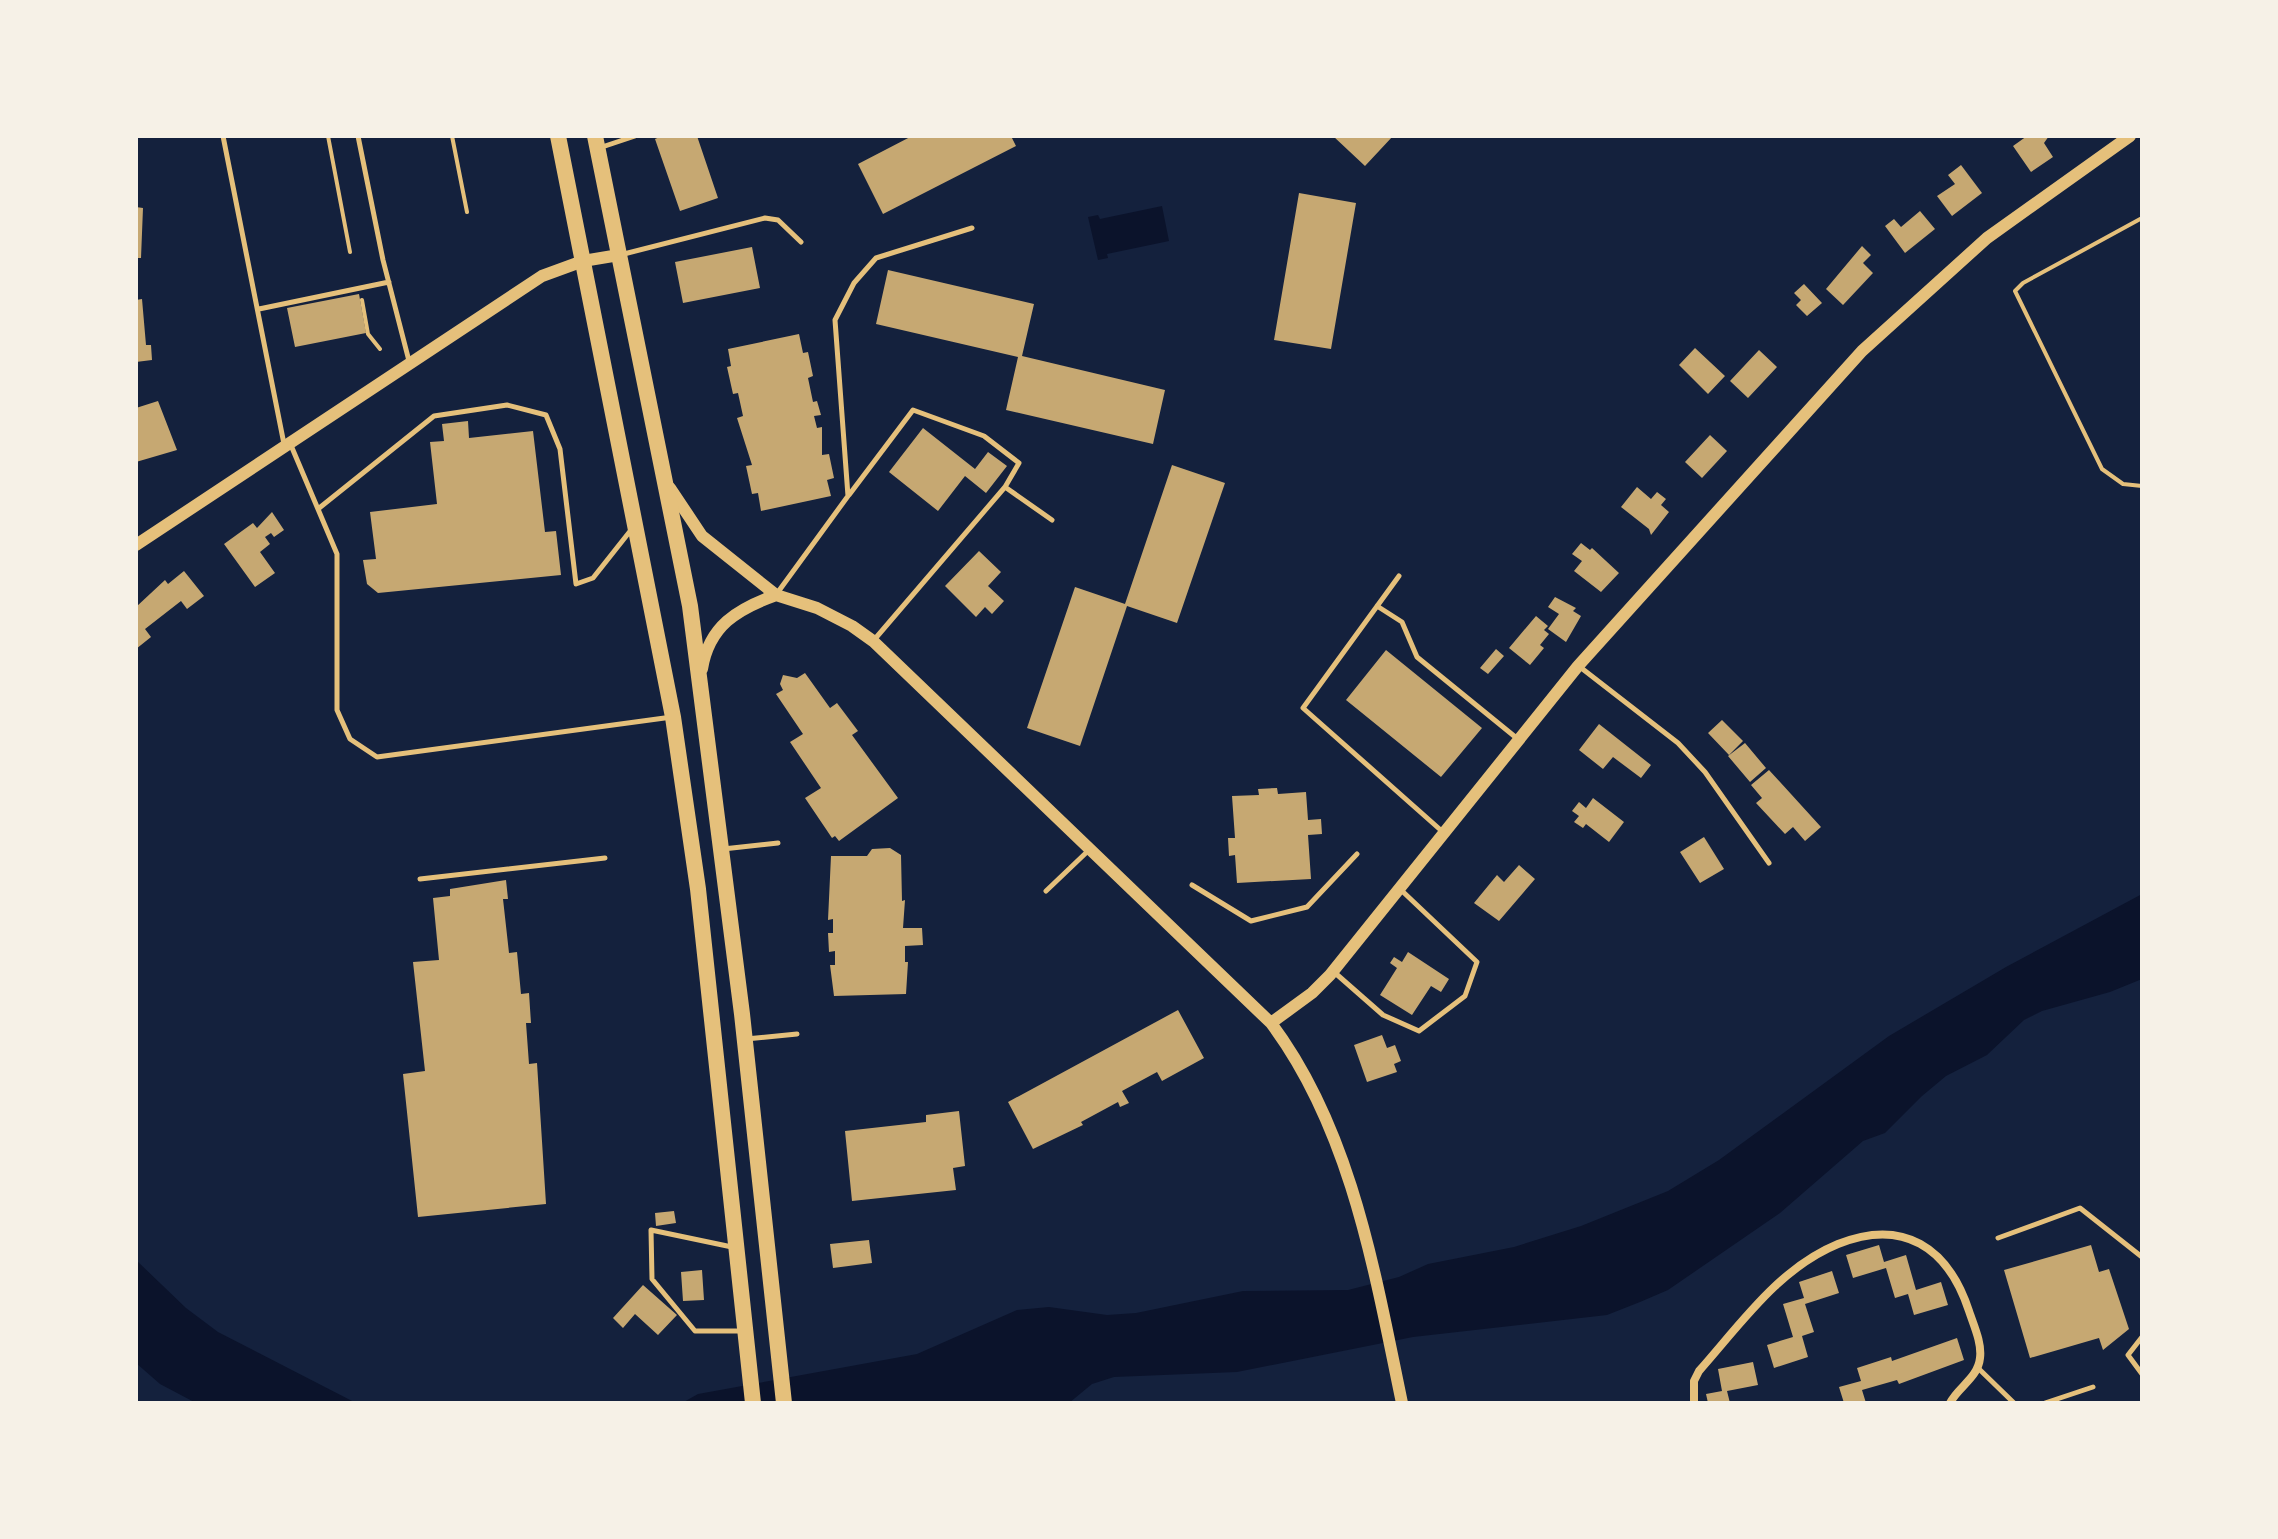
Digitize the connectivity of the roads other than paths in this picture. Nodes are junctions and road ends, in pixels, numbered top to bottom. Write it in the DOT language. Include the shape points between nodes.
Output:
graph roads {
  1 [pos="223,136"];
  2 [pos="358,136"];
  3 [pos="558,136"];
  4 [pos="635,136"];
  5 [pos="2130,136"];
  6 [pos="596,142"];
  7 [pos="972,228"];
  8 [pos="801,242"];
  9 [pos="619,255"];
  10 [pos="583,261"];
  11 [pos="389,282"];
  12 [pos="259,309"];
  13 [pos="409,362"];
  14 [pos="286,442"];
  15 [pos="667,482"];
  16 [pos="1005,487"];
  17 [pos="848,496"];
  18 [pos="318,509"];
  19 [pos="1052,520"];
  20 [pos="635,522"];
  21 [pos="136,545"];
  22 [pos="1399,576"];
  23 [pos="776,595"];
  24 [pos="1377,606"];
  25 [pos="873,641"];
  26 [pos="1578,666"];
  27 [pos="701,677"];
  28 [pos="673,717"];
  29 [pos="1519,740"];
  30 [pos="1444,834"];
  31 [pos="778,843"];
  32 [pos="1090,849"];
  33 [pos="722,850"];
  34 [pos="1357,854"];
  35 [pos="605,858"];
  36 [pos="1769,863"];
  37 [pos="420,879"];
  38 [pos="1192,885"];
  39 [pos="1400,889"];
  40 [pos="1046,891"];
  41 [pos="1333,971"];
  42 [pos="1271,1023"];
  43 [pos="797,1034"];
  44 [pos="745,1039"];
  45 [pos="1998,1238"];
  46 [pos="736,1248"];
  47 [pos="2142,1257"];
  48 [pos="746,1336"];
  49 [pos="2142,1337"];
  50 [pos="1978,1368"];
  51 [pos="2142,1374"];
  52 [pos="2093,1387"];
  53 [pos="753,1403"];
  54 [pos="784,1403"];
  55 [pos="1402,1403"];
  56 [pos="1694,1403"];
  57 [pos="1950,1403"];
  58 [pos="2014,1403"];
  59 [pos="2045,1403"];
  1 -- 12 [label="lane"];
  2 -- 11 [label="lane"];
  3 -- 10 [label="highway"];
  4 -- 6 [label="lane"];
  5 -- 26 [label="street" via="2012,218 1896,317"];
  6 -- 9 [label="highway"];
  7 -- 17 [label="lane" via="876,258 854,283 835,320"];
  8 -- 9 [label="lane" via="778,220 765,218"];
  9 -- 10 [label="street"];
  9 -- 15 [label="highway"];
  10 -- 13 [label="street" via="542,276"];
  10 -- 20 [label="highway"];
  11 -- 12 [label="lane"];
  11 -- 13 [label="lane"];
  12 -- 14 [label="lane"];
  13 -- 14 [label="street"];
  14 -- 18 [label="lane"];
  14 -- 21 [label="street"];
  15 -- 23 [label="street" via="702,536"];
  15 -- 27 [label="highway"];
  16 -- 17 [label="lane" via="1019,463 984,436 913,410"];
  16 -- 19 [label="lane"];
  16 -- 25 [label="lane"];
  17 -- 23 [label="lane"];
  18 -- 20 [label="lane" via="434,416 507,405 546,415 560,449 576,584 593,578"];
  18 -- 28 [label="lane" via="337,554 337,710 350,739 377,757"];
  20 -- 28 [label="highway"];
  22 -- 24 [label="lane"];
  23 -- 25 [label="street" via="817,608"];
  23 -- 27 [label="street" via="732,616 714,632"];
  24 -- 29 [label="lane" via="1402,622 1417,657"];
  24 -- 30 [label="lane" via="1303,708"];
  25 -- 32 [label="street"];
  26 -- 29 [label="street"];
  26 -- 36 [label="lane" via="1678,743"];
  27 -- 33 [label="highway"];
  28 -- 46 [label="highway" via="698,889"];
  29 -- 30 [label="street"];
  30 -- 39 [label="street"];
  31 -- 33 [label="lane"];
  32 -- 40 [label="lane"];
  32 -- 42 [label="street"];
  33 -- 44 [label="highway"];
  34 -- 38 [label="lane" via="1307,907 1251,921"];
  35 -- 37 [label="lane"];
  39 -- 41 [label="street"];
  39 -- 41 [label="lane" via="1477,962 1465,996 1419,1031 1383,1015"];
  41 -- 42 [label="street"];
  42 -- 55 [label="street" via="1317,1095 1344,1166"];
  43 -- 44 [label="lane"];
  44 -- 54 [label="highway"];
  45 -- 47 [label="lane" via="2080,1208"];
  46 -- 48 [label="highway"];
  46 -- 48 [label="lane" via="651,1230 652,1279 695,1331"];
  48 -- 53 [label="highway"];
  49 -- 51 [label="lane" via="2128,1355"];
  50 -- 56 [label="street" via="1977,1337 1958,1281 1946,1264 1917,1241 1879,1235 1837,1245 1785,1277 1699,1371"];
  50 -- 57 [label="street"];
  50 -- 58 [label="lane"];
  52 -- 59 [label="lane"];
}
